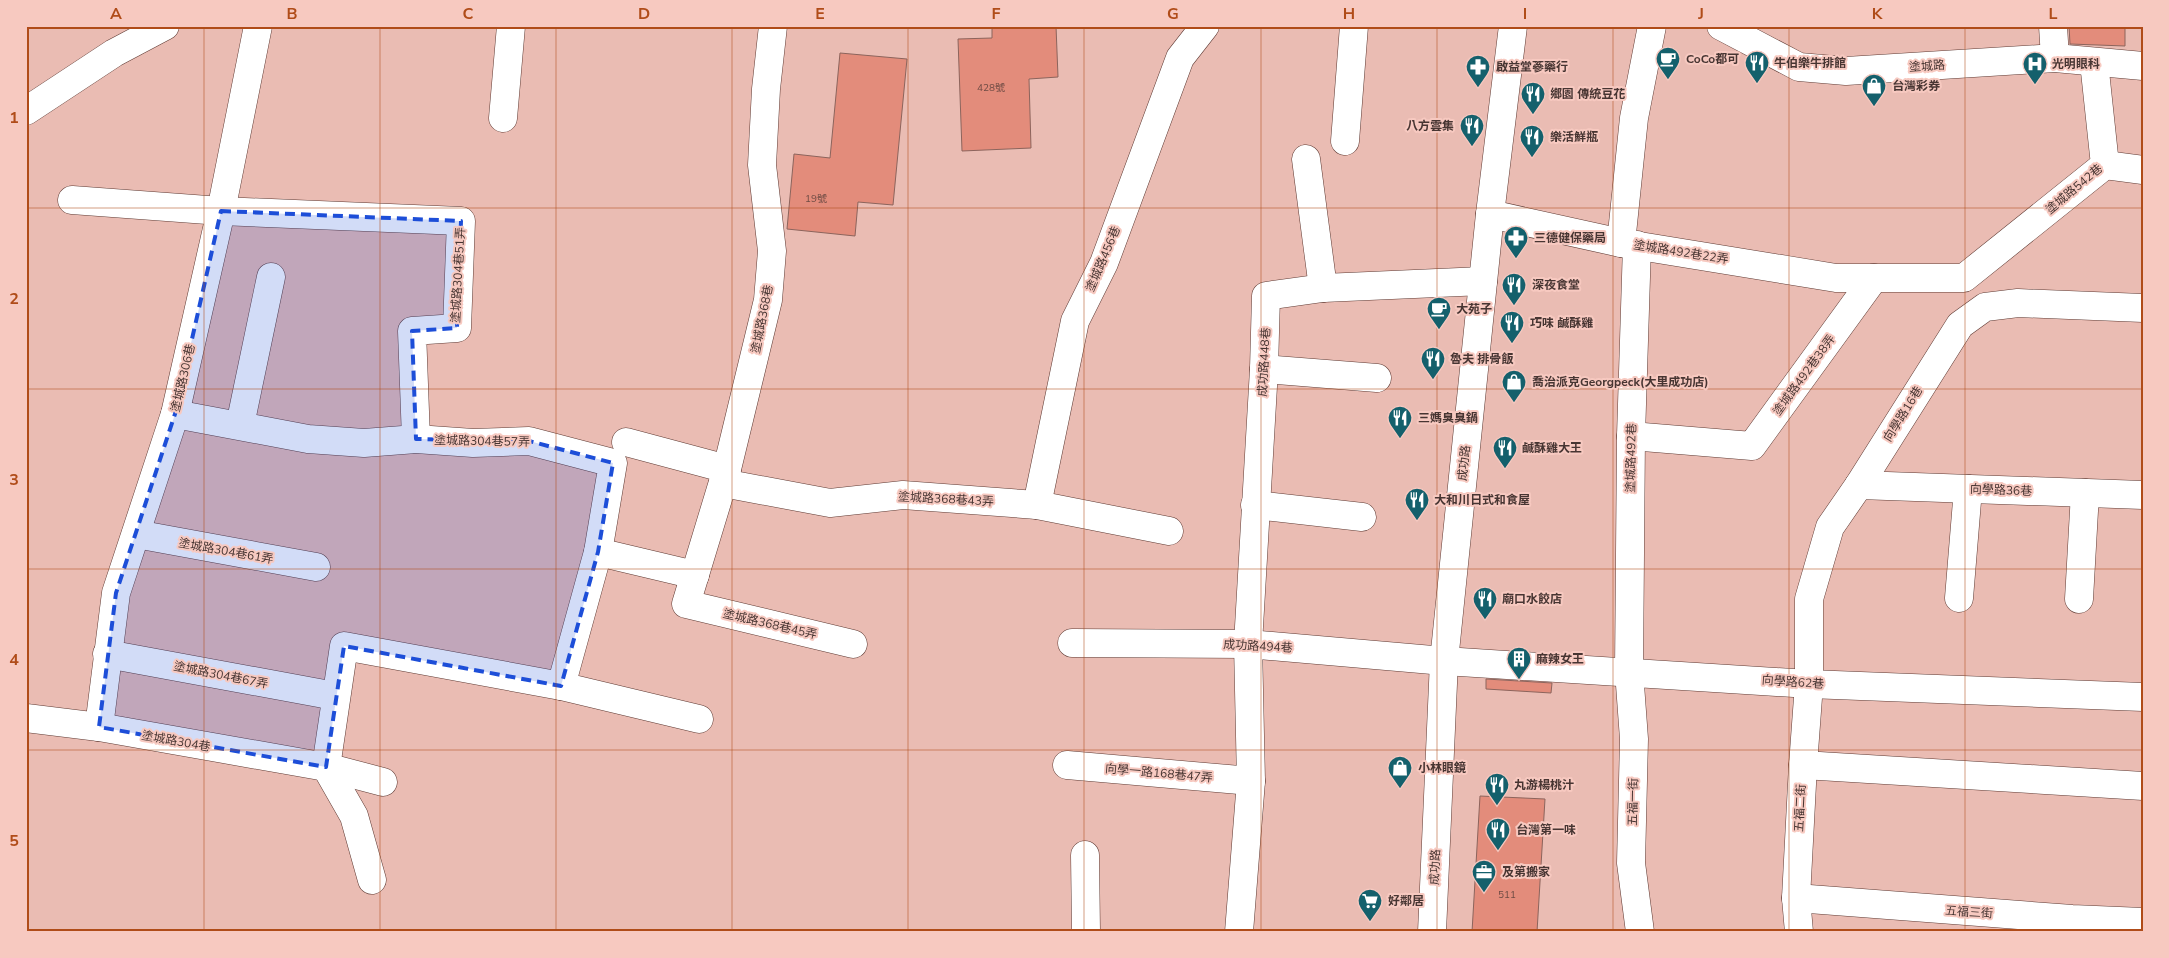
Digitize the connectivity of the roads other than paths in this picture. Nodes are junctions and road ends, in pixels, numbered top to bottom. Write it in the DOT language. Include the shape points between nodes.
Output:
graph roads {
  1 [pos="165,26"];
  2 [pos="258,26"];
  3 [pos="511,26"];
  4 [pos="772,26"];
  5 [pos="1205,26"];
  6 [pos="1354,26"];
  7 [pos="1513,26"];
  8 [pos="1652,26"];
  9 [pos="2053,26"];
  10 [pos="1723,27"];
  11 [pos="2055,58"];
  12 [pos="2094,62"];
  13 [pos="2143,66"];
  14 [pos="31,104"];
  15 [pos="503,118"];
  16 [pos="1345,141"];
  17 [pos="1306,159"];
  18 [pos="2105,165"];
  19 [pos="2143,170"];
  20 [pos="72,200"];
  21 [pos="221,211"];
  22 [pos="1490,214"];
  23 [pos="1629,244"];
  24 [pos="271,278"];
  25 [pos="1874,278"];
  26 [pos="1483,281"];
  27 [pos="1322,288"];
  28 [pos="2143,308"];
  29 [pos="1264,368"];
  30 [pos="1377,378"];
  31 [pos="176,414"];
  32 [pos="240,425"];
  33 [pos="1631,436"];
  34 [pos="416,439"];
  35 [pos="626,442"];
  36 [pos="725,476"];
  37 [pos="1859,485"];
  38 [pos="1968,489"];
  39 [pos="2085,493"];
  40 [pos="2143,495"];
  41 [pos="1037,505"];
  42 [pos="1255,505"];
  43 [pos="1362,517"];
  44 [pos="1169,531"];
  45 [pos="136,534"];
  46 [pos="598,552"];
  47 [pos="316,567"];
  48 [pos="694,575"];
  49 [pos="1959,598"];
  50 [pos="2079,599"];
  51 [pos="686,604"];
  52 [pos="1072,643"];
  53 [pos="853,644"];
  54 [pos="1248,644"];
  55 [pos="107,654"];
  56 [pos="1444,661"];
  57 [pos="1629,671"];
  58 [pos="1809,684"];
  59 [pos="561,686"];
  60 [pos="335,696"];
  61 [pos="2143,697"];
  62 [pos="26,718"];
  63 [pos="699,719"];
  64 [pos="99,727"];
  65 [pos="1067,765"];
  66 [pos="1803,765"];
  67 [pos="326,767"];
  68 [pos="1251,781"];
  69 [pos="383,782"];
  70 [pos="2143,786"];
  71 [pos="1085,855"];
  72 [pos="372,880"];
  73 [pos="1796,898"];
  74 [pos="2143,922"];
  75 [pos="2072,926"];
  76 [pos="1086,932"];
  77 [pos="1239,932"];
  78 [pos="1432,932"];
  79 [pos="1640,932"];
  80 [pos="1799,932"];
  1 -- 14 [label="street"];
  2 -- 21 [label="street, 塗城路306巷"];
  3 -- 15 [label="street"];
  4 -- 36 [label="street, 塗城路368巷" via="762,165 772,251 768,300"];
  5 -- 41 [label="street, 塗城路456巷" via="1180,58 1104,262 1075,321"];
  6 -- 16 [label="street"];
  7 -- 22 [label="street, 成功路"];
  8 -- 23 [label="street, 塗城路492巷" via="1634,118"];
  9 -- 11 [label="street"];
  10 -- 11 [label="street, 塗城路" via="1799,67 1846,71"];
  11 -- 12 [label="street, 塗城路"];
  12 -- 13 [label="street, 塗城路"];
  12 -- 18 [label="street, 塗城路542巷"];
  17 -- 27 [label="street"];
  18 -- 19 [label="street"];
  18 -- 25 [label="street, 塗城路542巷" via="1964,278"];
  20 -- 21 [label="street"];
  21 -- 31 [label="street, 塗城路306巷"];
  21 -- 34 [label="street, 塗城路304巷51弄" via="462,221 457,328 412,331"];
  22 -- 23 [label="street, 塗城路492巷22弄"];
  22 -- 26 [label="street, 成功路"];
  23 -- 25 [label="street, 塗城路492巷22弄" via="1836,278"];
  23 -- 33 [label="street, 塗城路492巷"];
  24 -- 32 [label="street"];
  25 -- 33 [label="street, 塗城路492巷38弄" via="1752,446"];
  26 -- 27 [label="street, 成功路448巷"];
  26 -- 56 [label="street, 成功路"];
  27 -- 29 [label="street, 成功路448巷" via="1266,296"];
  28 -- 37 [label="street, 向學路16巷" via="2018,303 1985,307 1960,325"];
  29 -- 30 [label="street"];
  29 -- 42 [label="street, 成功路448巷"];
  31 -- 32 [label="street, 塗城路304巷57弄"];
  31 -- 45 [label="street, 塗城路306巷"];
  32 -- 34 [label="street, 塗城路304巷57弄" via="308,439 364,443"];
  33 -- 57 [label="street, 塗城路492巷"];
  34 -- 46 [label="street, 塗城路304巷57弄" via="473,443 529,441 613,463"];
  35 -- 36 [label="street, 塗城路368巷43弄"];
  36 -- 41 [label="street, 塗城路368巷43弄" via="830,503 903,495"];
  36 -- 48 [label="street, 塗城路368巷"];
  37 -- 38 [label="street, 向學路36巷"];
  37 -- 58 [label="street, 向學路16巷" via="1830,527 1809,599"];
  38 -- 39 [label="street, 向學路36巷"];
  38 -- 49 [label="street"];
  39 -- 40 [label="street, 向學路36巷"];
  39 -- 50 [label="street"];
  41 -- 44 [label="street, 塗城路368巷43弄"];
  42 -- 43 [label="street"];
  42 -- 54 [label="street, 成功路448巷"];
  45 -- 47 [label="street, 塗城路304巷61弄"];
  45 -- 55 [label="street, 塗城路306巷" via="116,593"];
  46 -- 48 [label="street"];
  46 -- 59 [label="street, 塗城路304巷57弄"];
  48 -- 51 [label="street, 塗城路368巷"];
  51 -- 53 [label="street, 塗城路368巷45弄"];
  52 -- 54 [label="street, 成功路494巷"];
  54 -- 56 [label="street, 成功路494巷"];
  54 -- 68 [label="street, 成功路448巷"];
  55 -- 60 [label="street, 塗城路304巷67弄"];
  55 -- 64 [label="street, 塗城路306巷"];
  56 -- 57 [label="street, 向學路62巷"];
  56 -- 78 [label="street, 成功路"];
  57 -- 58 [label="street, 向學路62巷"];
  57 -- 79 [label="street, 五福一街" via="1634,739 1631,863"];
  58 -- 61 [label="street, 向學路62巷"];
  58 -- 66 [label="street, 五福二街"];
  59 -- 60 [label="street" via="344,646"];
  59 -- 63 [label="street"];
  60 -- 67 [label="street"];
  62 -- 64 [label="street, 塗城路304巷"];
  64 -- 67 [label="street, 塗城路304巷"];
  65 -- 68 [label="street, 向學一路168巷47弄"];
  66 -- 70 [label="street"];
  66 -- 73 [label="street, 五福二街"];
  67 -- 69 [label="street, 塗城路304巷"];
  67 -- 72 [label="street" via="354,816"];
  68 -- 77 [label="street, 成功路448巷"];
  71 -- 76 [label="street"];
  73 -- 75 [label="street, 五福三街"];
  73 -- 80 [label="street, 五福二街"];
  74 -- 75 [label="street, 五福三街"];
}
